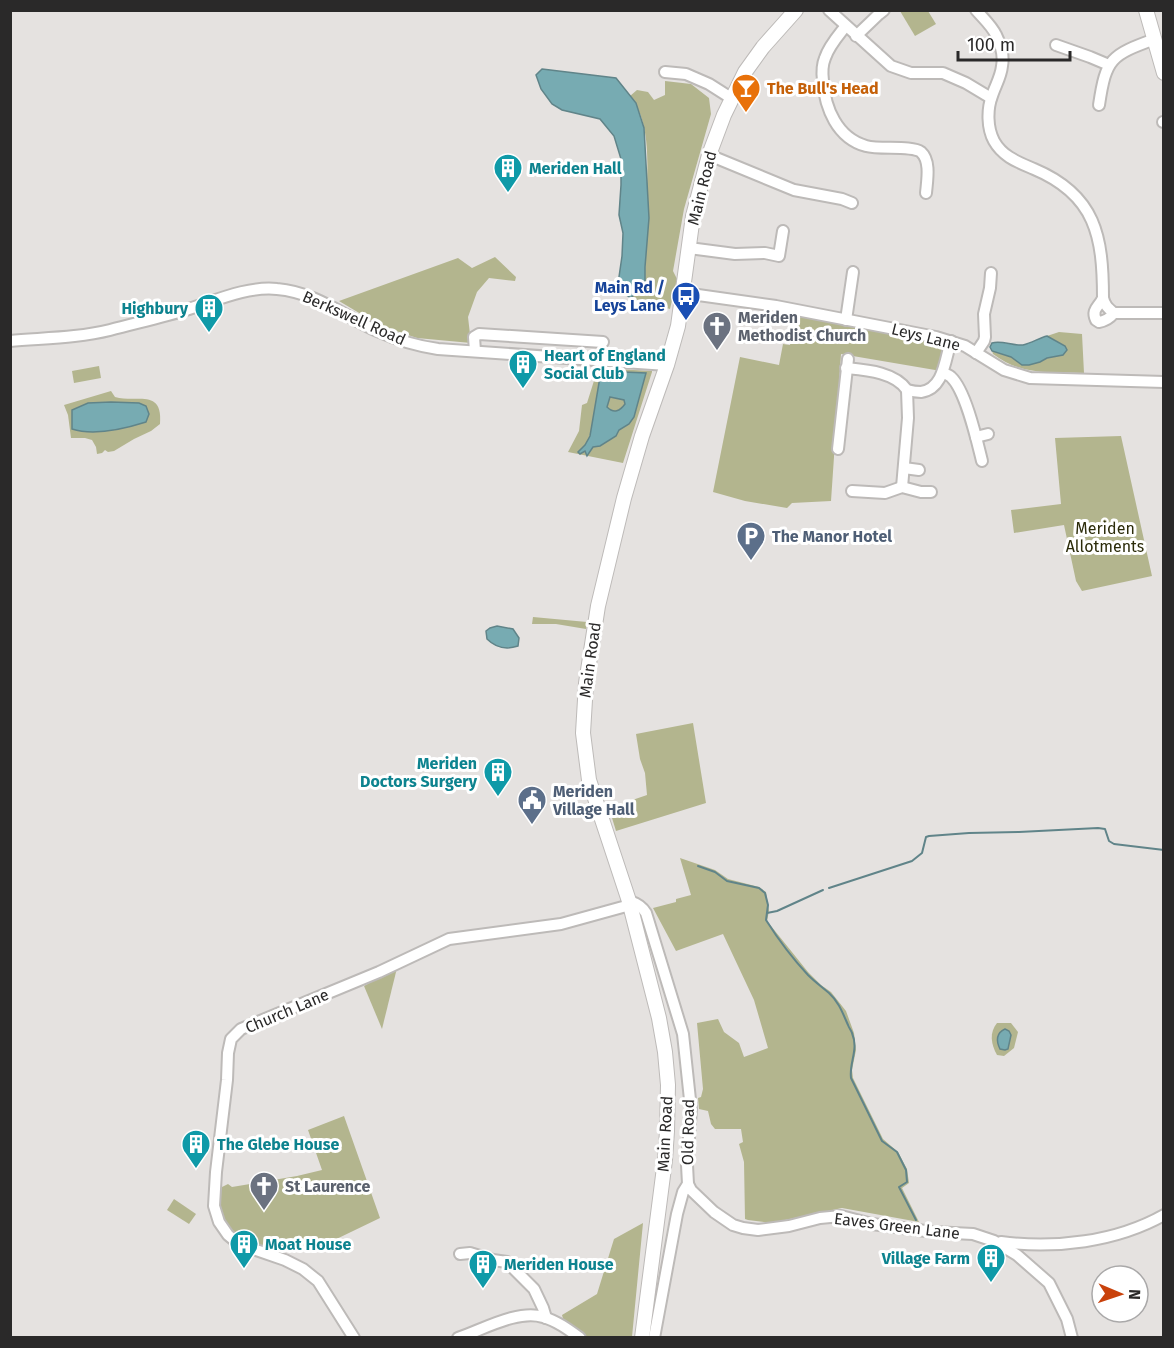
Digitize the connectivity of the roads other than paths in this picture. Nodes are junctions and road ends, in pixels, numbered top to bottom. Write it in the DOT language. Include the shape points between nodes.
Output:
graph roads {
  1 [pos="796,10"];
  2 [pos="829,10"];
  3 [pos="884,10"];
  4 [pos="976,10"];
  5 [pos="1146,10"];
  6 [pos="845,27"];
  7 [pos="856,36"];
  8 [pos="1155,39"];
  9 [pos="1060,51"];
  10 [pos="1109,65"];
  11 [pos="665,72"];
  12 [pos="1164,73"];
  13 [pos="731,98"];
  14 [pos="991,98"];
  15 [pos="1099,105"];
  16 [pos="709,155"];
  17 [pos="926,193"];
  18 [pos="854,204"];
  19 [pos="783,231"];
  20 [pos="689,248"];
  21 [pos="853,272"];
  22 [pos="987,280"];
  23 [pos="684,293"];
  24 [pos="1103,298"];
  25 [pos="1114,313"];
  26 [pos="1164,313"];
  27 [pos="846,320"];
  28 [pos="10,341"];
  29 [pos="951,341"];
  30 [pos="603,342"];
  31 [pos="475,351"];
  32 [pos="976,353"];
  33 [pos="667,365"];
  34 [pos="943,373"];
  35 [pos="1164,382"];
  36 [pos="907,390"];
  37 [pos="988,434"];
  38 [pos="976,437"];
  39 [pos="838,449"];
  40 [pos="982,461"];
  41 [pos="904,468"];
  42 [pos="919,470"];
  43 [pos="902,487"];
  44 [pos="852,491"];
  45 [pos="931,492"];
  46 [pos="630,903"];
  47 [pos="688,1184"];
  48 [pos="1164,1215"];
  49 [pos="994,1241"];
  50 [pos="1024,1245"];
  51 [pos="460,1254"];
  52 [pos="1017,1255"];
  53 [pos="546,1318"];
  54 [pos="354,1338"];
  55 [pos="458,1338"];
  56 [pos="580,1338"];
  57 [pos="642,1338"];
  58 [pos="654,1338"];
  59 [pos="1072,1338"];
  1 -- 13 [label="main road, Main Road" via="763,47"];
  2 -- 6 [label="street"];
  3 -- 7 [label="street"];
  4 -- 14 [label="street" via="1001,47 1000,77"];
  5 -- 8 [label="main road"];
  6 -- 7 [label="street"];
  6 -- 17 [label="street" via="832,43 822,69 824,97 831,114 847,137 858,143 920,152 927,165"];
  7 -- 14 [label="street" via="891,66 911,73 943,73"];
  8 -- 10 [label="street" via="1123,51"];
  8 -- 12 [label="main road"];
  9 -- 10 [label="street"];
  10 -- 15 [label="street"];
  11 -- 13 [label="street" via="686,74"];
  13 -- 16 [label="main road, Main Road"];
  14 -- 24 [label="street" via="991,133 1002,152 1060,182 1072,191 1091,218 1101,247"];
  16 -- 18 [label="street" via="794,190"];
  16 -- 20 [label="main road, Main Road"];
  19 -- 20 [label="street" via="778,255"];
  20 -- 23 [label="main road, Main Road"];
  21 -- 27 [label="street"];
  22 -- 32 [label="street" via="984,342"];
  23 -- 27 [label="street, Leys Lane"];
  23 -- 33 [label="main road, Main Road"];
  24 -- 25 [label="street"];
  24 -- 25 [label="street" via="1094,311 1096,320 1104,321"];
  25 -- 26 [label="street"];
  27 -- 29 [label="street, Leys Lane"];
  28 -- 31 [label="street, Berkswell Road" via="106,331 243,292 276,289 310,296 410,343"];
  29 -- 32 [label="street, Leys Lane"];
  29 -- 34 [label="street"];
  30 -- 31 [label="street" via="478,334 474,338"];
  31 -- 33 [label="street, Berkswell Road"];
  32 -- 35 [label="street, Leys Lane" via="1004,370 1030,378"];
  33 -- 46 [label="main road, Main Road" via="622,509 594,627 584,706 589,780"];
  34 -- 36 [label="street" via="929,389"];
  34 -- 38 [label="street" via="950,376 960,391"];
  36 -- 39 [label="street" via="892,377 847,363"];
  36 -- 41 [label="street"];
  37 -- 38 [label="street"];
  38 -- 40 [label="street"];
  41 -- 42 [label="street"];
  41 -- 43 [label="street"];
  43 -- 44 [label="street" via="885,493"];
  43 -- 45 [label="street"];
  46 -- 47 [label="street, Old Road" via="636,903 646,913 683,1034 691,1109"];
  46 -- 54 [label="street, Church Lane" via="561,924 449,939 241,1029 231,1039 216,1172 214,1206 219,1222 239,1244 303,1269 318,1281"];
  46 -- 57 [label="main road, Main Road" via="659,1018 668,1085 665,1160"];
  47 -- 49 [label="street, Eaves Green Lane" via="714,1212 743,1228 758,1230 841,1216 872,1224 973,1234"];
  47 -- 58 [label="street, Old Road" via="677,1214"];
  48 -- 50 [label="street" via="1145,1226 1107,1237"];
  49 -- 50 [label="street"];
  49 -- 52 [label="street, Eaves Green Lane"];
  50 -- 52 [label="street"];
  51 -- 53 [label="street" via="507,1262 534,1289"];
  52 -- 59 [label="street, Eaves Green Lane" via="1049,1283"];
  53 -- 55 [label="street" via="515,1317"];
  53 -- 56 [label="street"];
}
